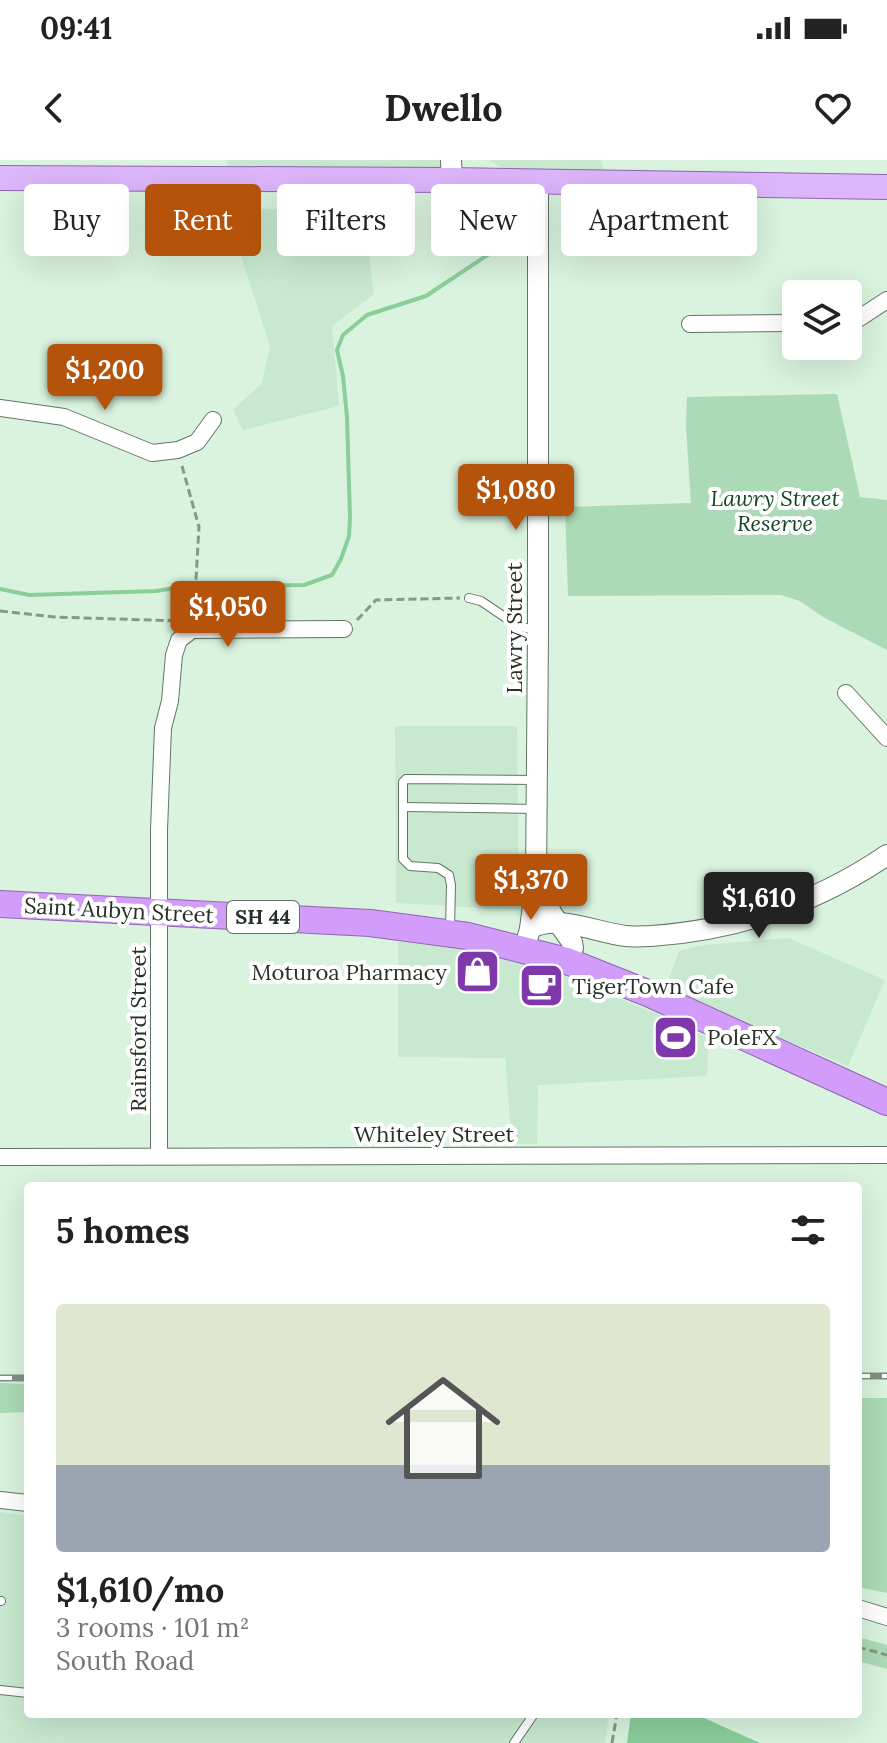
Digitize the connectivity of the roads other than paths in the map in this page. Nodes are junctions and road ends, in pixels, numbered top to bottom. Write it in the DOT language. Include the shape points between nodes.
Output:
graph roads {
  1 [pos="451,170"];
  2 [pos="0,178"];
  3 [pos="538,183"];
  4 [pos="887,187"];
  5 [pos="887,300"];
  6 [pos="862,316"];
  7 [pos="782,323"];
  8 [pos="690,324"];
  9 [pos="0,408"];
  10 [pos="213,420"];
  11 [pos="469,598"];
  12 [pos="344,629"];
  13 [pos="538,632"];
  14 [pos="846,693"];
  15 [pos="887,738"];
  16 [pos="538,780"];
  17 [pos="403,807"];
  18 [pos="537,809"];
  19 [pos="887,855"];
  20 [pos="536,882"];
  21 [pos="0,904"];
  22 [pos="160,912"];
  23 [pos="557,922"];
  24 [pos="609,933"];
  25 [pos="450,934"];
  26 [pos="527,939"];
  27 [pos="570,955"];
  28 [pos="887,1102"];
  29 [pos="887,1143"];
  30 [pos="868,1155"];
  31 [pos="887,1155"];
  32 [pos="159,1156"];
  33 [pos="0,1157"];
  34 [pos="0,1500"];
  35 [pos="24,1503"];
  36 [pos="862,1609"];
  37 [pos="887,1617"];
  38 [pos="0,1690"];
  39 [pos="24,1693"];
  40 [pos="531,1718"];
  41 [pos="514,1743"];
  1 -- 2 [label="main road"];
  1 -- 3 [label="main road"];
  3 -- 4 [label="main road"];
  3 -- 13 [label="street, Lawry Street"];
  5 -- 6 [label="street"];
  7 -- 8 [label="street"];
  9 -- 10 [label="street" via="64,417 152,453 197,442"];
  11 -- 13 [label="lane"];
  12 -- 22 [label="street, Rainsford Street" via="205,629 192,630 179,640 163,728"];
  13 -- 16 [label="street, Lawry Street"];
  14 -- 15 [label="street"];
  16 -- 17 [label="lane" via="406,779"];
  16 -- 18 [label="street, Lawry Street"];
  17 -- 18 [label="lane"];
  17 -- 25 [label="lane" via="404,861 413,867 442,869 451,878"];
  18 -- 20 [label="street, Lawry Street"];
  19 -- 24 [label="street" via="846,881 768,915 673,933"];
  20 -- 23 [label="street, Lawry Street"];
  20 -- 26 [label="street, Lawry Street"];
  21 -- 22 [label="highway, Saint Aubyn Street / SH 44"];
  22 -- 25 [label="highway, Saint Aubyn Street / SH 44" via="370,923"];
  22 -- 32 [label="street, Rainsford Street"];
  23 -- 24 [label="street"];
  23 -- 26 [label="street" via="538,924"];
  23 -- 27 [label="street, Lawry Street" via="570,938"];
  24 -- 27 [label="street" via="584,940"];
  25 -- 26 [label="highway, Saint Aubyn Street / SH 44"];
  26 -- 27 [label="highway, SH 44"];
  27 -- 28 [label="highway, SH 44"];
  29 -- 30 [label="street"];
  30 -- 31 [label="street, Whiteley Street"];
  30 -- 32 [label="street, Whiteley Street"];
  32 -- 33 [label="street, Whiteley Street"];
  34 -- 35 [label="street"];
  36 -- 37 [label="street"];
  38 -- 39 [label="lane"];
  40 -- 41 [label="lane"];
}
